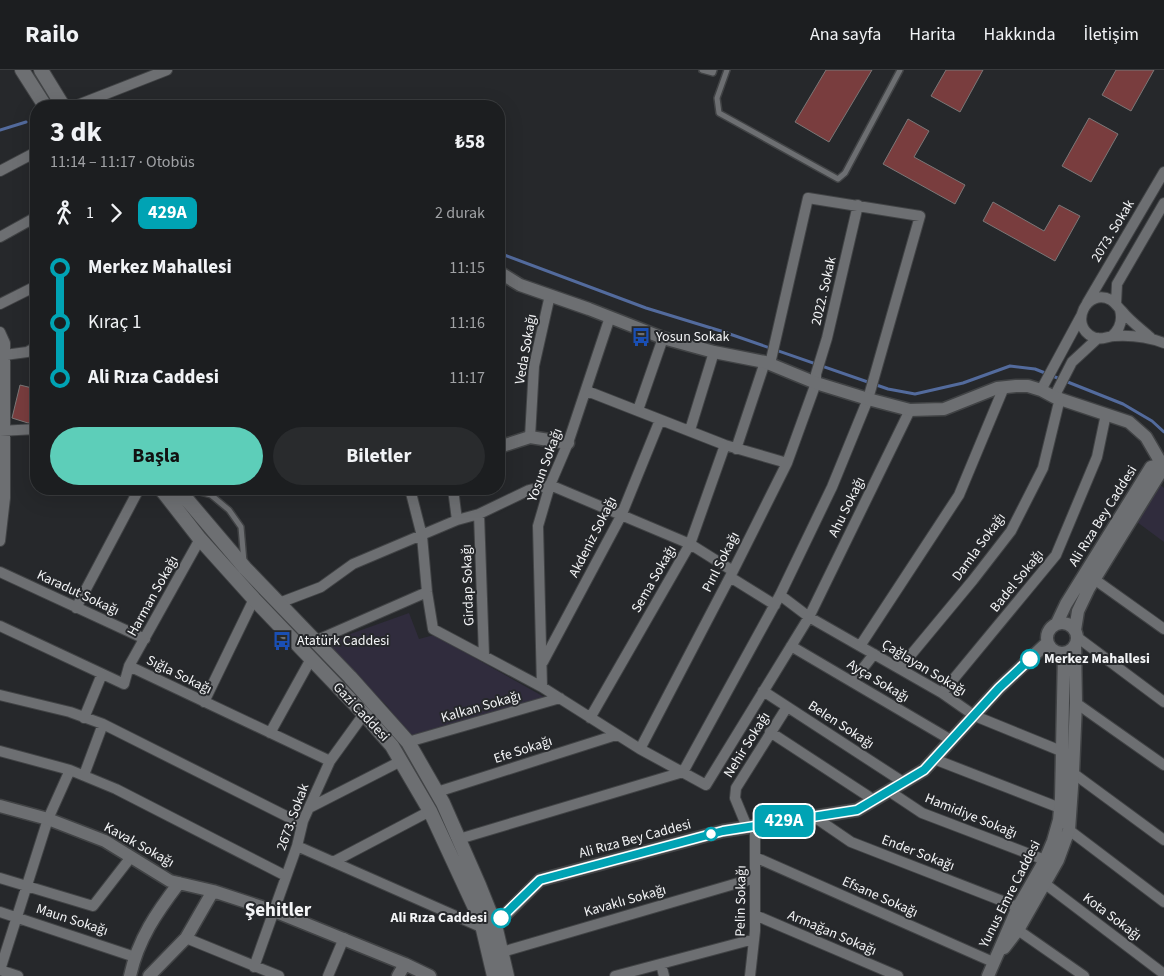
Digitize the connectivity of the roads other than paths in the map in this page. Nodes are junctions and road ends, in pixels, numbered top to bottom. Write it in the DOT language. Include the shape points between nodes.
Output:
graph roads {
  1 [pos="22,70"];
  2 [pos="40,70"];
  3 [pos="167,70"];
  4 [pos="702,70"];
  5 [pos="714,70"];
  6 [pos="727,70"];
  7 [pos="900,70"];
  8 [pos="41,100"];
  9 [pos="59,100"];
  10 [pos="90,100"];
  11 [pos="30,155"];
  12 [pos="0,171"];
  13 [pos="1164,172"];
  14 [pos="1164,203"];
  15 [pos="858,206"];
  16 [pos="30,220"];
  17 [pos="0,237"];
  18 [pos="505,276"];
  19 [pos="30,289"];
  20 [pos="550,296"];
  21 [pos="0,304"];
  22 [pos="1086,304"];
  23 [pos="1118,307"];
  24 [pos="1081,316"];
  25 [pos="610,317"];
  26 [pos="0,332"];
  27 [pos="1112,336"];
  28 [pos="1150,337"];
  29 [pos="662,338"];
  30 [pos="1098,338"];
  31 [pos="1164,343"];
  32 [pos="30,351"];
  33 [pos="714,352"];
  34 [pos="5,355"];
  35 [pos="769,362"];
  36 [pos="816,378"];
  37 [pos="1004,388"];
  38 [pos="1042,388"];
  39 [pos="587,390"];
  40 [pos="1057,395"];
  41 [pos="868,397"];
  42 [pos="638,410"];
  43 [pos="910,410"];
  44 [pos="1106,414"];
  45 [pos="660,420"];
  46 [pos="30,429"];
  47 [pos="690,430"];
  48 [pos="2,431"];
  49 [pos="530,437"];
  50 [pos="568,443"];
  51 [pos="505,445"];
  52 [pos="725,445"];
  53 [pos="736,449"];
  54 [pos="787,463"];
  55 [pos="1162,466"];
  56 [pos="550,485"];
  57 [pos="136,495"];
  58 [pos="166,495"];
  59 [pos="183,495"];
  60 [pos="211,495"];
  61 [pos="412,495"];
  62 [pos="454,495"];
  63 [pos="479,514"];
  64 [pos="621,516"];
  65 [pos="457,520"];
  66 [pos="422,536"];
  67 [pos="200,539"];
  68 [pos="0,541"];
  69 [pos="690,544"];
  70 [pos="245,568"];
  71 [pos="0,572"];
  72 [pos="731,574"];
  73 [pos="1094,579"];
  74 [pos="427,592"];
  75 [pos="254,599"];
  76 [pos="778,600"];
  77 [pos="279,603"];
  78 [pos="76,608"];
  79 [pos="809,617"];
  80 [pos="1057,623"];
  81 [pos="0,626"];
  82 [pos="1164,629"];
  83 [pos="1076,638"];
  84 [pos="145,639"];
  85 [pos="315,640"];
  86 [pos="1047,643"];
  87 [pos="791,646"];
  88 [pos="860,646"];
  89 [pos="1064,653"];
  90 [pos="874,654"];
  91 [pos="484,656"];
  92 [pos="311,659"];
  93 [pos="542,663"];
  94 [pos="129,666"];
  95 [pos="900,668"];
  96 [pos="102,674"];
  97 [pos="853,681"];
  98 [pos="542,687"];
  99 [pos="763,692"];
  100 [pos="942,693"];
  101 [pos="0,695"];
  102 [pos="560,698"];
  103 [pos="204,702"];
  104 [pos="1164,702"];
  105 [pos="1076,703"];
  106 [pos="787,707"];
  107 [pos="364,714"];
  108 [pos="975,716"];
  109 [pos="84,718"];
  110 [pos="590,718"];
  111 [pos="103,724"];
  112 [pos="770,732"];
  113 [pos="270,733"];
  114 [pos="616,735"];
  115 [pos="951,740"];
  116 [pos="408,742"];
  117 [pos="640,749"];
  118 [pos="0,751"];
  119 [pos="1061,751"];
  120 [pos="934,760"];
  121 [pos="330,761"];
  122 [pos="401,762"];
  123 [pos="1164,765"];
  124 [pos="70,770"];
  125 [pos="683,772"];
  126 [pos="1073,773"];
  127 [pos="84,775"];
  128 [pos="903,782"];
  129 [pos="889,791"];
  130 [pos="437,792"];
  131 [pos="874,800"];
  132 [pos="0,806"];
  133 [pos="309,808"];
  134 [pos="1060,808"];
  135 [pos="430,811"];
  136 [pos="813,816"];
  137 [pos="48,820"];
  138 [pos="302,824"];
  139 [pos="751,826"];
  140 [pos="1068,830"];
  141 [pos="459,839"];
  142 [pos="1164,840"];
  143 [pos="297,846"];
  144 [pos="131,857"];
  145 [pos="755,857"];
  146 [pos="1045,860"];
  147 [pos="333,862"];
  148 [pos="286,876"];
  149 [pos="0,878"];
  150 [pos="755,878"];
  151 [pos="179,883"];
  152 [pos="1044,883"];
  153 [pos="27,886"];
  154 [pos="213,891"];
  155 [pos="1164,902"];
  156 [pos="1018,907"];
  157 [pos="274,910"];
  158 [pos="0,912"];
  159 [pos="755,915"];
  160 [pos="17,917"];
  161 [pos="489,927"];
  162 [pos="1018,930"];
  163 [pos="186,938"];
  164 [pos="344,938"];
  165 [pos="754,939"];
  166 [pos="502,952"];
  167 [pos="135,957"];
  168 [pos="993,962"];
  169 [pos="405,964"];
  170 [pos="661,964"];
  171 [pos="254,966"];
  172 [pos="0,970"];
  173 [pos="1163,974"];
  174 [pos="18,976"];
  175 [pos="130,976"];
  176 [pos="149,976"];
  177 [pos="279,976"];
  178 [pos="328,976"];
  179 [pos="398,976"];
  180 [pos="430,976"];
  181 [pos="494,976"];
  182 [pos="507,976"];
  183 [pos="615,976"];
  184 [pos="664,976"];
  185 [pos="750,976"];
  186 [pos="898,976"];
  187 [pos="988,976"];
  188 [pos="1084,976"];
  1 -- 8 [label="main road"];
  2 -- 9 [label="main road"];
  3 -- 10 [label="street"];
  4 -- 5 [label="lane" via="713,73"];
  6 -- 7 [label="lane" via="717,98 719,112 838,179 845,173"];
  11 -- 12 [label="street"];
  13 -- 22 [label="street, 2073. Sokak"];
  14 -- 23 [label="street" via="1117,284"];
  15 -- 35 [label="street" via="808,198"];
  15 -- 36 [label="street, 2022. Sokak"];
  15 -- 41 [label="street" via="920,216"];
  16 -- 17 [label="street"];
  18 -- 20 [label="street"];
  19 -- 21 [label="street"];
  20 -- 25 [label="street"];
  20 -- 49 [label="street, Veda Sokağı" via="534,366"];
  22 -- 23 [label="street" via="1105,298"];
  22 -- 24 [label="street"];
  23 -- 27 [label="street" via="1122,316 1120,327"];
  23 -- 28 [label="street"];
  24 -- 30 [label="street" via="1087,333"];
  24 -- 38 [label="street"];
  25 -- 29 [label="street"];
  25 -- 39 [label="street, Yosun Sokağı"];
  26 -- 34 [label="street" via="5,343"];
  27 -- 28 [label="street"];
  27 -- 30 [label="street"];
  28 -- 31 [label="street"];
  29 -- 33 [label="street"];
  29 -- 42 [label="street"];
  30 -- 40 [label="street" via="1072,362"];
  32 -- 34 [label="street"];
  33 -- 35 [label="street"];
  33 -- 47 [label="street"];
  34 -- 48 [label="street"];
  35 -- 36 [label="street" via="788,373"];
  35 -- 53 [label="street"];
  36 -- 41 [label="street"];
  36 -- 54 [label="street, Pırıl Sokağı"];
  37 -- 38 [label="street"];
  37 -- 43 [label="street" via="944,408"];
  37 -- 88 [label="street" via="959,495"];
  38 -- 40 [label="street"];
  39 -- 42 [label="street"];
  39 -- 50 [label="street, Yosun Sokağı"];
  40 -- 44 [label="street"];
  40 -- 95 [label="street, Damla Sokağı" via="1043,468 1010,531 974,580"];
  41 -- 43 [label="street"];
  41 -- 76 [label="street" via="832,487"];
  42 -- 45 [label="street"];
  43 -- 79 [label="street, Ahu Sokağı"];
  44 -- 55 [label="street" via="1128,422 1146,437"];
  44 -- 100 [label="street, Badel Sokağı" via="1097,457 1056,555"];
  45 -- 47 [label="street"];
  45 -- 64 [label="street, Akdeniz Sokağı"];
  46 -- 48 [label="street"];
  47 -- 52 [label="street"];
  48 -- 68 [label="street" via="5,498"];
  49 -- 50 [label="street"];
  49 -- 51 [label="street"];
  50 -- 56 [label="street, Yosun Sokağı"];
  52 -- 53 [label="street"];
  52 -- 69 [label="street, Sema Sokağı"];
  53 -- 54 [label="street"];
  54 -- 72 [label="street, Pırıl Sokağı"];
  55 -- 73 [label="street, Ali Rıza Bey Caddesi"];
  55 -- 80 [label="street, Ali Rıza Bey Caddesi" via="1151,467"];
  56 -- 63 [label="street" via="529,490"];
  56 -- 64 [label="street, Çağlayan Sokağı"];
  56 -- 93 [label="street, Yosun Sokağı" via="538,526"];
  57 -- 78 [label="street"];
  58 -- 67 [label="main road, Gazi Caddesi"];
  59 -- 70 [label="main road, Gazi Caddesi"];
  60 -- 70 [label="lane" via="229,510 241,527"];
  61 -- 66 [label="street"];
  62 -- 65 [label="street"];
  63 -- 65 [label="street"];
  63 -- 91 [label="street, Girdap Sokağı"];
  64 -- 69 [label="street, Çağlayan Sokağı"];
  64 -- 93 [label="street, Akdeniz Sokağı"];
  65 -- 66 [label="street"];
  66 -- 74 [label="street"];
  66 -- 77 [label="street" via="353,564 321,587"];
  67 -- 75 [label="main road, Gazi Caddesi"];
  67 -- 84 [label="street, Harman Sokağı"];
  69 -- 72 [label="street, Çağlayan Sokağı"];
  69 -- 110 [label="street, Sema Sokağı"];
  70 -- 77 [label="main road, Gazi Caddesi"];
  71 -- 78 [label="street, Karadut Sokağı"];
  72 -- 76 [label="street, Çağlayan Sokağı"];
  72 -- 117 [label="street, Pırıl Sokağı"];
  73 -- 82 [label="street"];
  73 -- 83 [label="street, Ali Rıza Bey Caddesi" via="1078,611"];
  74 -- 85 [label="street"];
  74 -- 91 [label="street" via="433,629"];
  75 -- 92 [label="main road, Gazi Caddesi"];
  75 -- 103 [label="street"];
  76 -- 79 [label="street, Çağlayan Sokağı"];
  76 -- 125 [label="street"];
  77 -- 85 [label="main road, Gazi Caddesi"];
  78 -- 84 [label="street, Karadut Sokağı"];
  79 -- 87 [label="street, Ahu Sokağı"];
  79 -- 88 [label="street, Çağlayan Sokağı"];
  80 -- 83 [label="street" via="1067,623"];
  80 -- 86 [label="street" via="1048,632"];
  81 -- 96 [label="street, Sığla Sokağı"];
  83 -- 89 [label="street" via="1069,652"];
  83 -- 104 [label="street"];
  83 -- 105 [label="street, Yunus Emre Caddesi"];
  84 -- 94 [label="street, Harman Sokağı"];
  85 -- 116 [label="main road, Gazi Caddesi"];
  86 -- 89 [label="street" via="1056,652"];
  86 -- 108 [label="street, Ali Rıza Bey Caddesi" via="999,688"];
  87 -- 97 [label="street, Ayça Sokağı"];
  87 -- 99 [label="street, Ahu Sokağı"];
  88 -- 90 [label="street, Çağlayan Sokağı"];
  89 -- 119 [label="street, Yunus Emre Caddesi"];
  90 -- 95 [label="street, Çağlayan Sokağı"];
  90 -- 97 [label="street"];
  91 -- 98 [label="street"];
  92 -- 107 [label="main road, Gazi Caddesi"];
  92 -- 113 [label="street"];
  93 -- 98 [label="street, Yosun Sokağı"];
  94 -- 96 [label="street, Sığla Sokağı" via="124,684"];
  94 -- 103 [label="street, Sığla Sokağı"];
  95 -- 100 [label="street, Çağlayan Sokağı"];
  96 -- 109 [label="street"];
  97 -- 115 [label="street, Ayça Sokağı"];
  98 -- 102 [label="street"];
  99 -- 106 [label="street, Belen Sokağı"];
  99 -- 125 [label="street, Ahu Sokağı" via="706,785"];
  100 -- 108 [label="street, Çağlayan Sokağı"];
  101 -- 109 [label="street"];
  102 -- 110 [label="street"];
  102 -- 116 [label="street, Kalkan Sokağı"];
  103 -- 113 [label="street, Sığla Sokağı"];
  105 -- 123 [label="street"];
  105 -- 126 [label="street, Yunus Emre Caddesi"];
  106 -- 112 [label="street, Nehir Sokağı"];
  106 -- 128 [label="street, Belen Sokağı"];
  107 -- 121 [label="street, 2673. Sokak"];
  107 -- 122 [label="main road, Gazi Caddesi" via="392,746"];
  108 -- 115 [label="street, Ali Rıza Bey Caddesi"];
  108 -- 119 [label="street, Çağlayan Sokağı"];
  109 -- 111 [label="street"];
  110 -- 114 [label="street"];
  111 -- 127 [label="street"];
  111 -- 138 [label="street"];
  112 -- 131 [label="street"];
  112 -- 139 [label="street, Nehir Sokağı" via="736,788 735,798"];
  113 -- 121 [label="street, Sığla Sokağı"];
  114 -- 117 [label="street"];
  114 -- 130 [label="street, Efe Sokağı"];
  115 -- 120 [label="street, Ali Rıza Bey Caddesi"];
  116 -- 130 [label="main road, Gazi Caddesi"];
  117 -- 125 [label="street"];
  118 -- 124 [label="street"];
  119 -- 134 [label="street, Yunus Emre Caddesi"];
  120 -- 128 [label="street, Ali Rıza Bey Caddesi"];
  120 -- 134 [label="street"];
  121 -- 133 [label="street, 2673. Sokak"];
  122 -- 133 [label="street"];
  122 -- 135 [label="main road, Gazi Caddesi"];
  124 -- 127 [label="street"];
  124 -- 137 [label="street"];
  125 -- 141 [label="street"];
  126 -- 140 [label="street, Yunus Emre Caddesi"];
  126 -- 142 [label="street"];
  127 -- 148 [label="street"];
  128 -- 129 [label="street, Ali Rıza Bey Caddesi"];
  129 -- 131 [label="street, Ali Rıza Bey Caddesi"];
  129 -- 146 [label="street, Hamidiye Sokağı" via="922,813"];
  130 -- 141 [label="main road, Gazi Caddesi"];
  131 -- 136 [label="street, Ali Rıza Bey Caddesi" via="857,810"];
  132 -- 137 [label="street, Kavak Sokağı"];
  133 -- 138 [label="street, 2673. Sokak"];
  134 -- 146 [label="street, Yunus Emre Caddesi" via="1054,841"];
  135 -- 147 [label="street"];
  135 -- 161 [label="main road, Gazi Caddesi"];
  136 -- 139 [label="street, Ali Rıza Bey Caddesi"];
  136 -- 156 [label="street, Ender Sokağı" via="850,842"];
  137 -- 144 [label="street, Kavak Sokağı" via="105,841"];
  137 -- 153 [label="street"];
  138 -- 143 [label="street, 2673. Sokak"];
  139 -- 145 [label="street, Pelin Sokağı"];
  139 -- 161 [label="street, Ali Rıza Bey Caddesi" via="540,880"];
  140 -- 152 [label="street, Yunus Emre Caddesi" via="1058,860"];
  140 -- 155 [label="street"];
  141 -- 161 [label="main road, Gazi Caddesi"];
  143 -- 147 [label="street"];
  143 -- 148 [label="street, 2673. Sokak"];
  144 -- 151 [label="street, Kavak Sokağı" via="170,881"];
  144 -- 153 [label="street" via="93,906"];
  145 -- 150 [label="street, Pelin Sokağı"];
  145 -- 168 [label="street, Efsane Sokağı"];
  146 -- 156 [label="street, Yunus Emre Caddesi"];
  147 -- 161 [label="street"];
  148 -- 157 [label="street, 2673. Sokak"];
  149 -- 153 [label="street"];
  150 -- 159 [label="street, Pelin Sokağı"];
  150 -- 166 [label="street, Kavaklı Sokağı"];
  151 -- 154 [label="street, Kavak Sokağı"];
  151 -- 167 [label="street" via="151,921"];
  152 -- 162 [label="street, Yunus Emre Caddesi"];
  152 -- 173 [label="street, Kota Sokağı"];
  153 -- 160 [label="street"];
  154 -- 157 [label="street, Kavak Sokağı"];
  154 -- 163 [label="street"];
  156 -- 168 [label="street, Yunus Emre Caddesi"];
  157 -- 164 [label="street, Kavak Sokağı"];
  157 -- 171 [label="street, 2673. Sokak"];
  158 -- 160 [label="street, Maun Sokağı"];
  159 -- 165 [label="street, Pelin Sokağı"];
  159 -- 186 [label="street, Armağan Sokağı"];
  160 -- 167 [label="street, Maun Sokağı"];
  160 -- 172 [label="street"];
  161 -- 166 [label="main road, Gazi Caddesi"];
  161 -- 181 [label="main road, Gazi Caddesi"];
  162 -- 168 [label="street, Yunus Emre Caddesi"];
  162 -- 188 [label="street"];
  163 -- 171 [label="street"];
  163 -- 176 [label="street"];
  164 -- 169 [label="street, Kavak Sokağı"];
  164 -- 178 [label="street"];
  165 -- 170 [label="street"];
  165 -- 185 [label="street, Pelin Sokağı"];
  166 -- 182 [label="main road, Gazi Caddesi"];
  167 -- 175 [label="street"];
  168 -- 187 [label="street"];
  169 -- 179 [label="street"];
  169 -- 180 [label="street, Kavak Sokağı"];
  170 -- 183 [label="street"];
  170 -- 184 [label="street"];
  171 -- 177 [label="street"];
  172 -- 174 [label="street"];
}
